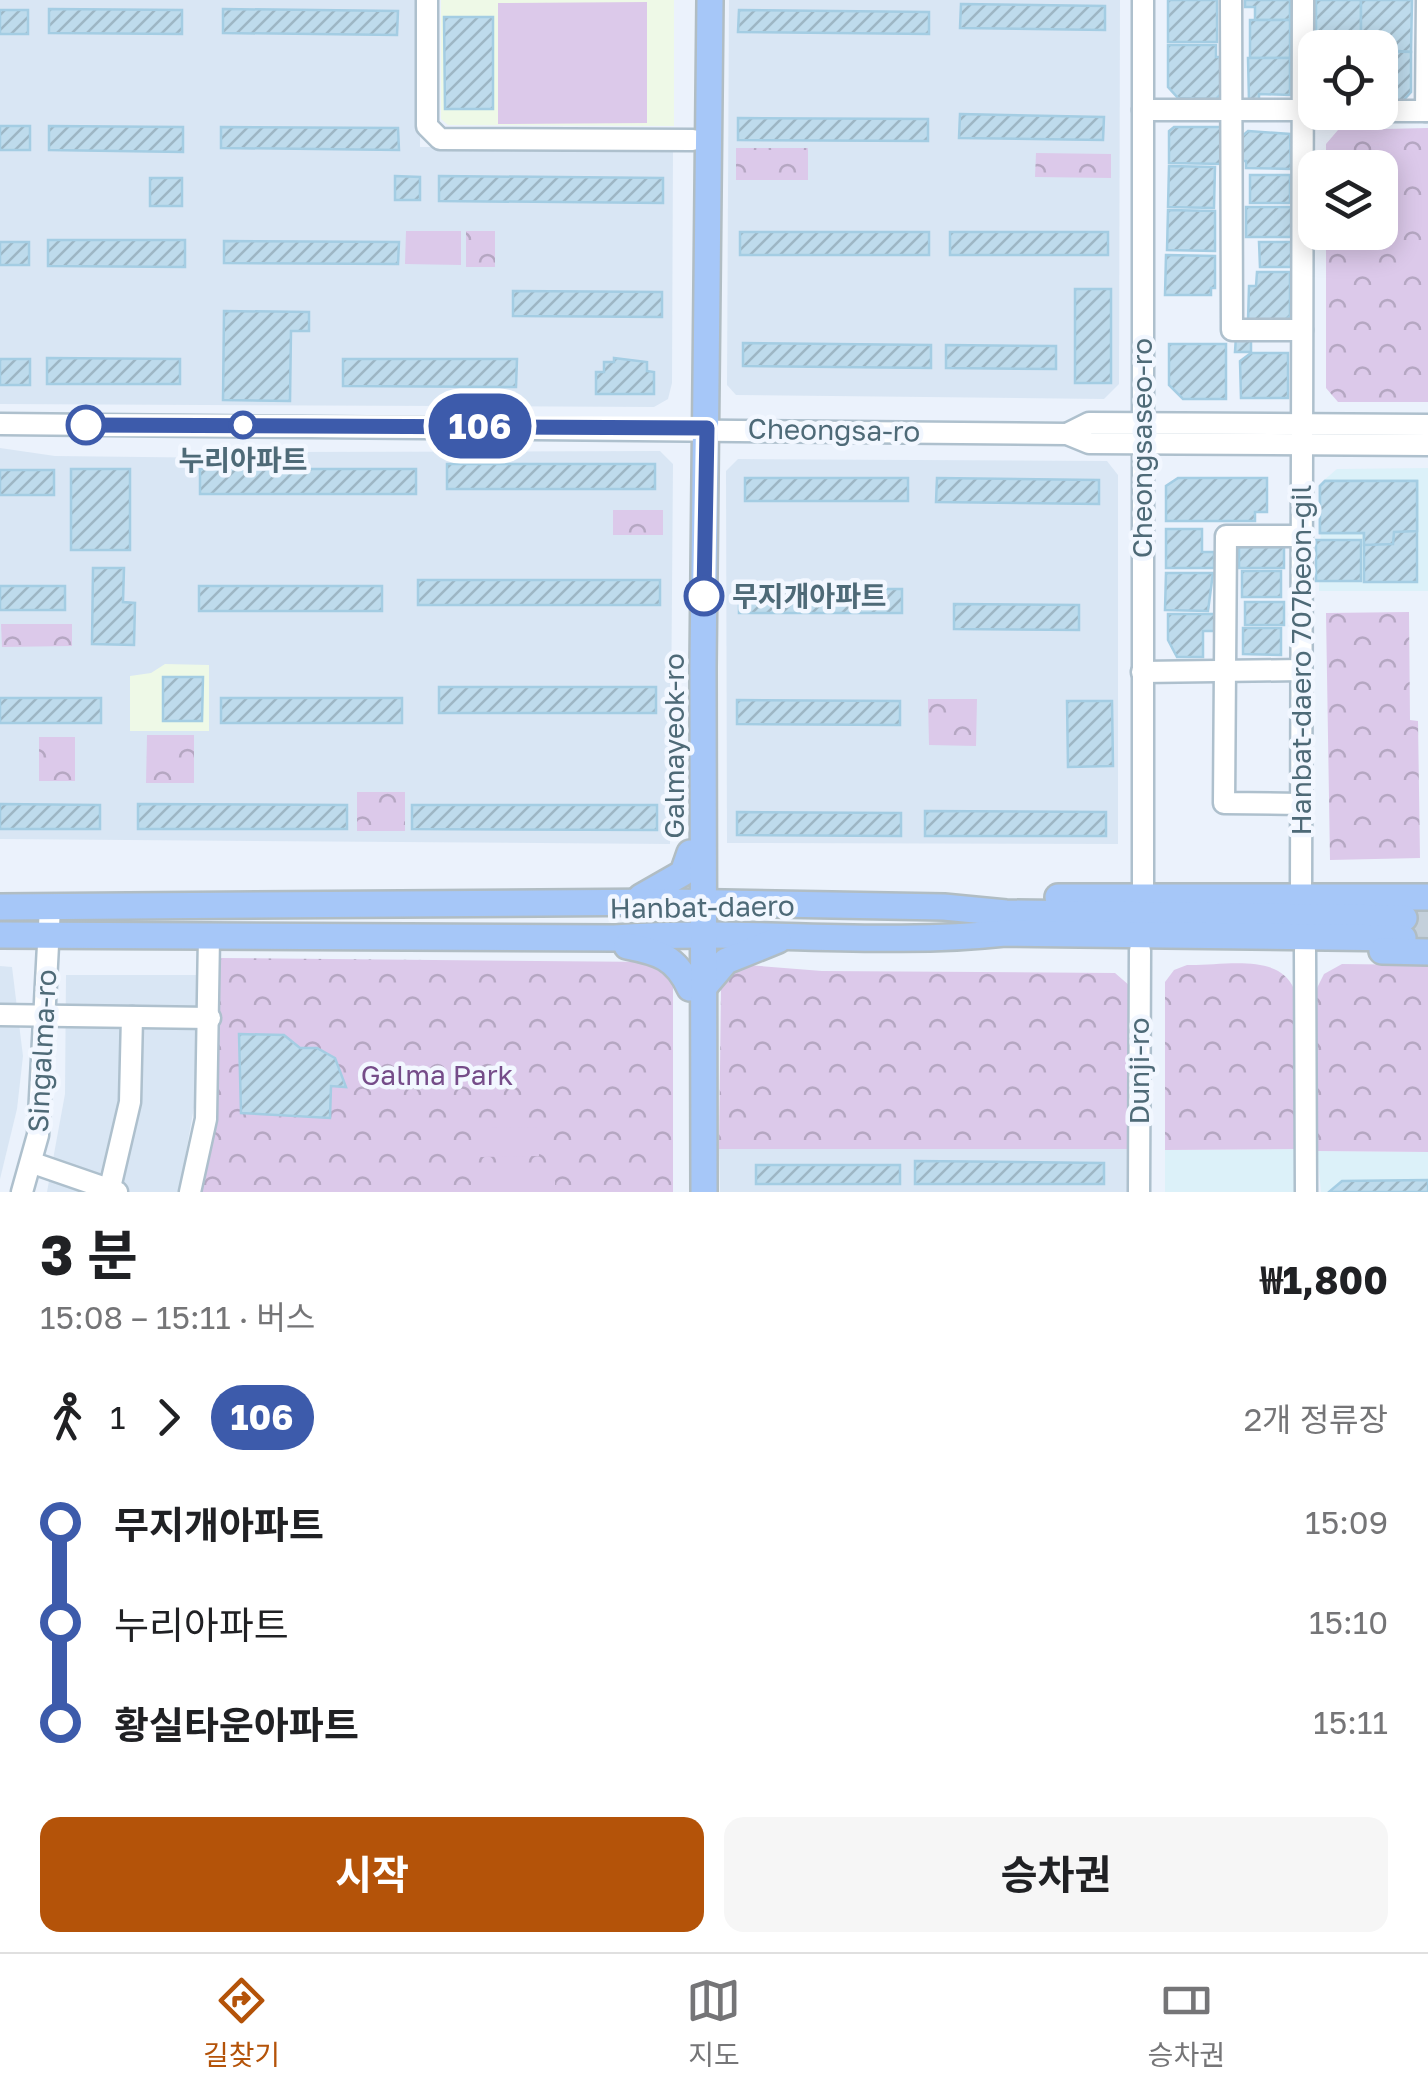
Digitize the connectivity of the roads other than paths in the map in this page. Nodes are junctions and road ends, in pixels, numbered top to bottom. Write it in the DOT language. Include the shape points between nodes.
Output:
graph roads {
  1 [pos="428,0"];
  2 [pos="693,0"];
  3 [pos="710,0"];
  4 [pos="1143,0"];
  5 [pos="1232,0"];
  6 [pos="1303,0"];
  7 [pos="1427,0"];
  8 [pos="1305,30"];
  9 [pos="1142,110"];
  10 [pos="1232,110"];
  11 [pos="1298,110"];
  12 [pos="1398,110"];
  13 [pos="1427,110"];
  14 [pos="1308,130"];
  15 [pos="693,140"];
  16 [pos="1302,330"];
  17 [pos="0,424"];
  18 [pos="1428,425"];
  19 [pos="700,428"];
  20 [pos="1142,433"];
  21 [pos="1301,434"];
  22 [pos="1428,444"];
  23 [pos="1301,536"];
  24 [pos="1301,670"];
  25 [pos="1225,671"];
  26 [pos="1142,672"];
  27 [pos="1301,804"];
  28 [pos="697,857"];
  29 [pos="1301,896"];
  30 [pos="1143,897"];
  31 [pos="697,902"];
  32 [pos="613,904"];
  33 [pos="786,905"];
  34 [pos="0,907"];
  35 [pos="50,907"];
  36 [pos="944,907"];
  37 [pos="1417,925"];
  38 [pos="697,934"];
  39 [pos="0,935"];
  40 [pos="46,935"];
  41 [pos="790,935"];
  42 [pos="210,936"];
  43 [pos="614,938"];
  44 [pos="947,939"];
  45 [pos="1140,950"];
  46 [pos="1304,950"];
  47 [pos="697,987"];
  48 [pos="0,1015"];
  49 [pos="44,1016"];
  50 [pos="132,1016"];
  51 [pos="210,1018"];
  52 [pos="33,1163"];
  53 [pos="112,1191"];
  54 [pos="22,1192"];
  55 [pos="190,1192"];
  56 [pos="689,1192"];
  57 [pos="704,1192"];
  58 [pos="1139,1192"];
  59 [pos="1306,1192"];
  1 -- 15 [label="street" via="427,126 440,139"];
  2 -- 15 [label="main road, Galmayeok-ro"];
  3 -- 19 [label="main road, Galmayeok-ro"];
  4 -- 9 [label="street, Cheongsaseo-ro"];
  5 -- 10 [label="street"];
  6 -- 8 [label="street, Hanbat-daero 707beon-gil"];
  7 -- 13 [label="street"];
  9 -- 10 [label="street"];
  9 -- 20 [label="street, Cheongsaseo-ro"];
  10 -- 11 [label="street"];
  10 -- 16 [label="street" via="1232,330"];
  12 -- 13 [label="street"];
  14 -- 16 [label="street, Hanbat-daero 707beon-gil"];
  15 -- 19 [label="main road, Galmayeok-ro"];
  16 -- 21 [label="street, Hanbat-daero 707beon-gil"];
  17 -- 19 [label="street, Cheongsa-ro"];
  18 -- 21 [label="street, Cheongsa-ro"];
  19 -- 20 [label="street, Cheongsa-ro" via="1067,434 1089,423"];
  19 -- 28 [label="main road, Galmayeok-ro"];
  20 -- 21 [label="street, Cheongsa-ro"];
  20 -- 26 [label="street, Cheongsaseo-ro"];
  21 -- 22 [label="street, Cheongsa-ro"];
  21 -- 23 [label="street, Hanbat-daero 707beon-gil"];
  23 -- 24 [label="street, Hanbat-daero 707beon-gil"];
  23 -- 25 [label="street" via="1226,536"];
  24 -- 25 [label="street"];
  24 -- 27 [label="street, Hanbat-daero 707beon-gil"];
  25 -- 26 [label="street"];
  25 -- 27 [label="street" via="1224,803"];
  26 -- 30 [label="street, Cheongsaseo-ro"];
  27 -- 29 [label="street, Hanbat-daero 707beon-gil"];
  28 -- 31 [label="main road, Galmayeok-ro"];
  28 -- 32 [label="main road" via="668,884"];
  28 -- 33 [label="main road" via="723,882"];
  29 -- 30 [label="main road"];
  29 -- 37 [label="main road"];
  30 -- 36 [label="main road" via="1007,897"];
  31 -- 32 [label="main road, Hanbat-daero"];
  31 -- 33 [label="main road, Hanbat-daero"];
  31 -- 38 [label="main road, Galmayeok-ro"];
  32 -- 35 [label="main road, Hanbat-daero"];
  33 -- 36 [label="main road, Hanbat-daero"];
  34 -- 35 [label="main road"];
  35 -- 40 [label="street, Singalma-ro"];
  36 -- 37 [label="main road, Hanbat-daero"];
  37 -- 44 [label="main road, Hanbat-daero"];
  37 -- 46 [label="main road"];
  38 -- 41 [label="main road, Hanbat-daero"];
  38 -- 43 [label="main road, Hanbat-daero"];
  38 -- 47 [label="main road, Galmayeok-ro"];
  39 -- 40 [label="main road, Hanbat-daero"];
  40 -- 42 [label="main road, Hanbat-daero"];
  40 -- 49 [label="street, Singalma-ro"];
  41 -- 44 [label="main road, Hanbat-daero"];
  41 -- 47 [label="main road" via="726,961"];
  42 -- 43 [label="main road, Hanbat-daero"];
  42 -- 51 [label="street"];
  43 -- 47 [label="main road" via="666,956"];
  44 -- 45 [label="main road"];
  45 -- 46 [label="main road"];
  45 -- 58 [label="street, Dunji-ro"];
  46 -- 59 [label="street"];
  47 -- 56 [label="main road, Galmayeok-ro"];
  47 -- 57 [label="main road, Galmayeok-ro"];
  48 -- 49 [label="street"];
  49 -- 50 [label="street"];
  49 -- 52 [label="street, Singalma-ro"];
  50 -- 51 [label="street"];
  50 -- 53 [label="street" via="130,1102"];
  51 -- 55 [label="street" via="206,1119"];
  52 -- 53 [label="street"];
  52 -- 54 [label="street, Singalma-ro"];
}
